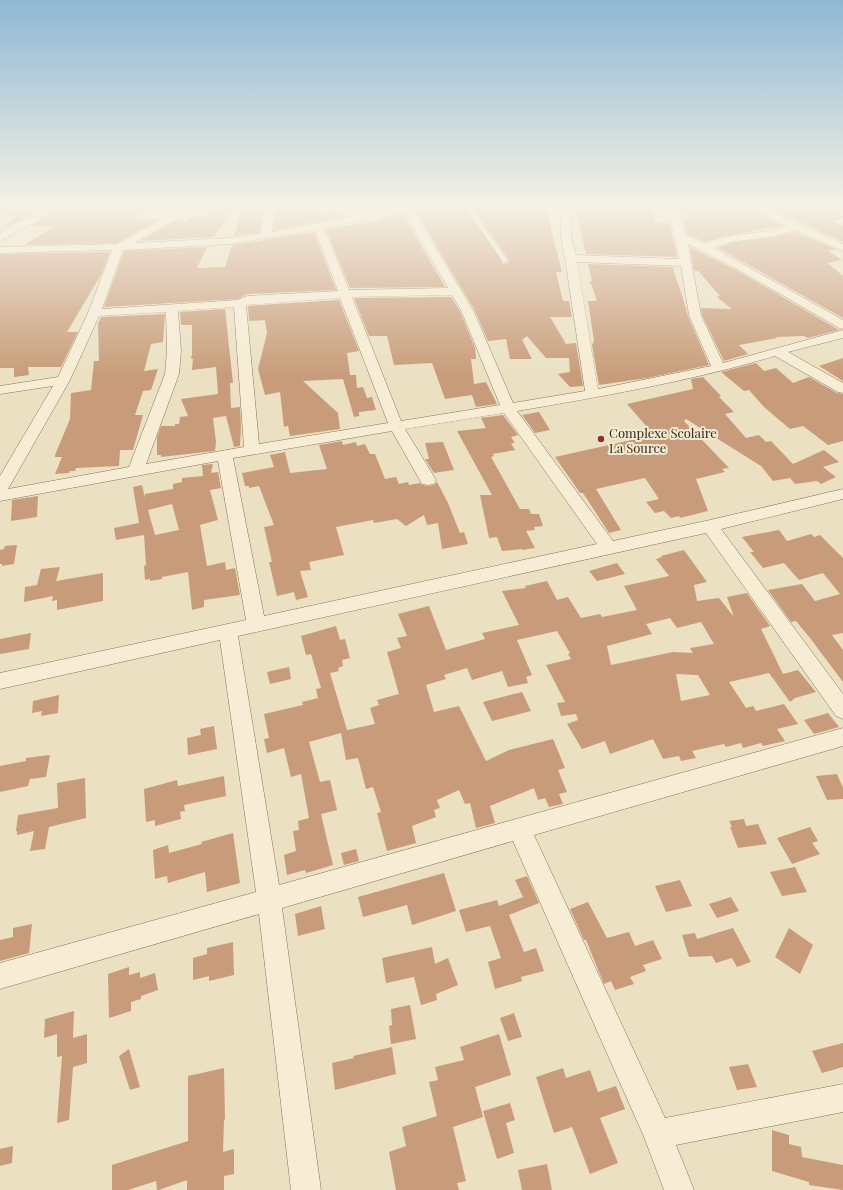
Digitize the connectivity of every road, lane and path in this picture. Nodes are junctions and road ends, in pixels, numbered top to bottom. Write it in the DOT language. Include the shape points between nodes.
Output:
graph roads {
  1 [pos="686,263"];
  2 [pos="113,264"];
  3 [pos="333,264"];
  4 [pos="441,264"];
  5 [pos="572,264"];
  6 [pos="736,264"];
  7 [pos="457,291"];
  8 [pos="344,294"];
  9 [pos="240,303"];
  10 [pos="172,308"];
  11 [pos="94,314"];
  12 [pos="843,325"];
  13 [pos="843,334"];
  14 [pos="777,351"];
  15 [pos="719,368"];
  16 [pos="63,380"];
  17 [pos="843,389"];
  18 [pos="0,390"];
  19 [pos="592,394"];
  20 [pos="508,408"];
  21 [pos="396,426"];
  22 [pos="252,450"];
  23 [pos="225,454"];
  24 [pos="136,470"];
  25 [pos="428,480"];
  26 [pos="0,489"];
  27 [pos="843,494"];
  28 [pos="0,496"];
  29 [pos="710,526"];
  30 [pos="609,548"];
  31 [pos="256,625"];
  32 [pos="228,631"];
  33 [pos="0,680"];
  34 [pos="843,710"];
  35 [pos="843,737"];
  36 [pos="519,829"];
  37 [pos="268,900"];
  38 [pos="0,976"];
  39 [pos="843,1098"];
  40 [pos="657,1133"];
  41 [pos="306,1190"];
  42 [pos="679,1190"];
  1 -- 15 [label="street" via="695,315"];
  2 -- 11 [label="street"];
  3 -- 8 [label="street"];
  4 -- 7 [label="street"];
  5 -- 19 [label="street"];
  6 -- 12 [label="street"];
  7 -- 8 [label="street"];
  7 -- 20 [label="street"];
  8 -- 9 [label="street" via="254,299"];
  8 -- 21 [label="street"];
  9 -- 10 [label="street"];
  9 -- 22 [label="street"];
  10 -- 11 [label="street"];
  10 -- 24 [label="street" via="172,374"];
  11 -- 16 [label="street"];
  13 -- 14 [label="street"];
  14 -- 15 [label="street"];
  14 -- 17 [label="street"];
  15 -- 19 [label="street"];
  16 -- 18 [label="street"];
  16 -- 26 [label="street"];
  19 -- 20 [label="street"];
  20 -- 21 [label="street"];
  20 -- 30 [label="street"];
  21 -- 22 [label="street"];
  21 -- 25 [label="street"];
  22 -- 23 [label="street"];
  23 -- 24 [label="street"];
  23 -- 31 [label="street"];
  24 -- 28 [label="street"];
  27 -- 29 [label="street"];
  29 -- 30 [label="street"];
  29 -- 34 [label="street"];
  30 -- 31 [label="street"];
  31 -- 32 [label="street"];
  32 -- 33 [label="street"];
  32 -- 37 [label="street"];
  35 -- 36 [label="street"];
  36 -- 37 [label="street"];
  36 -- 40 [label="street"];
  37 -- 38 [label="street"];
  37 -- 41 [label="street"];
  39 -- 40 [label="street"];
  40 -- 42 [label="street"];
}
